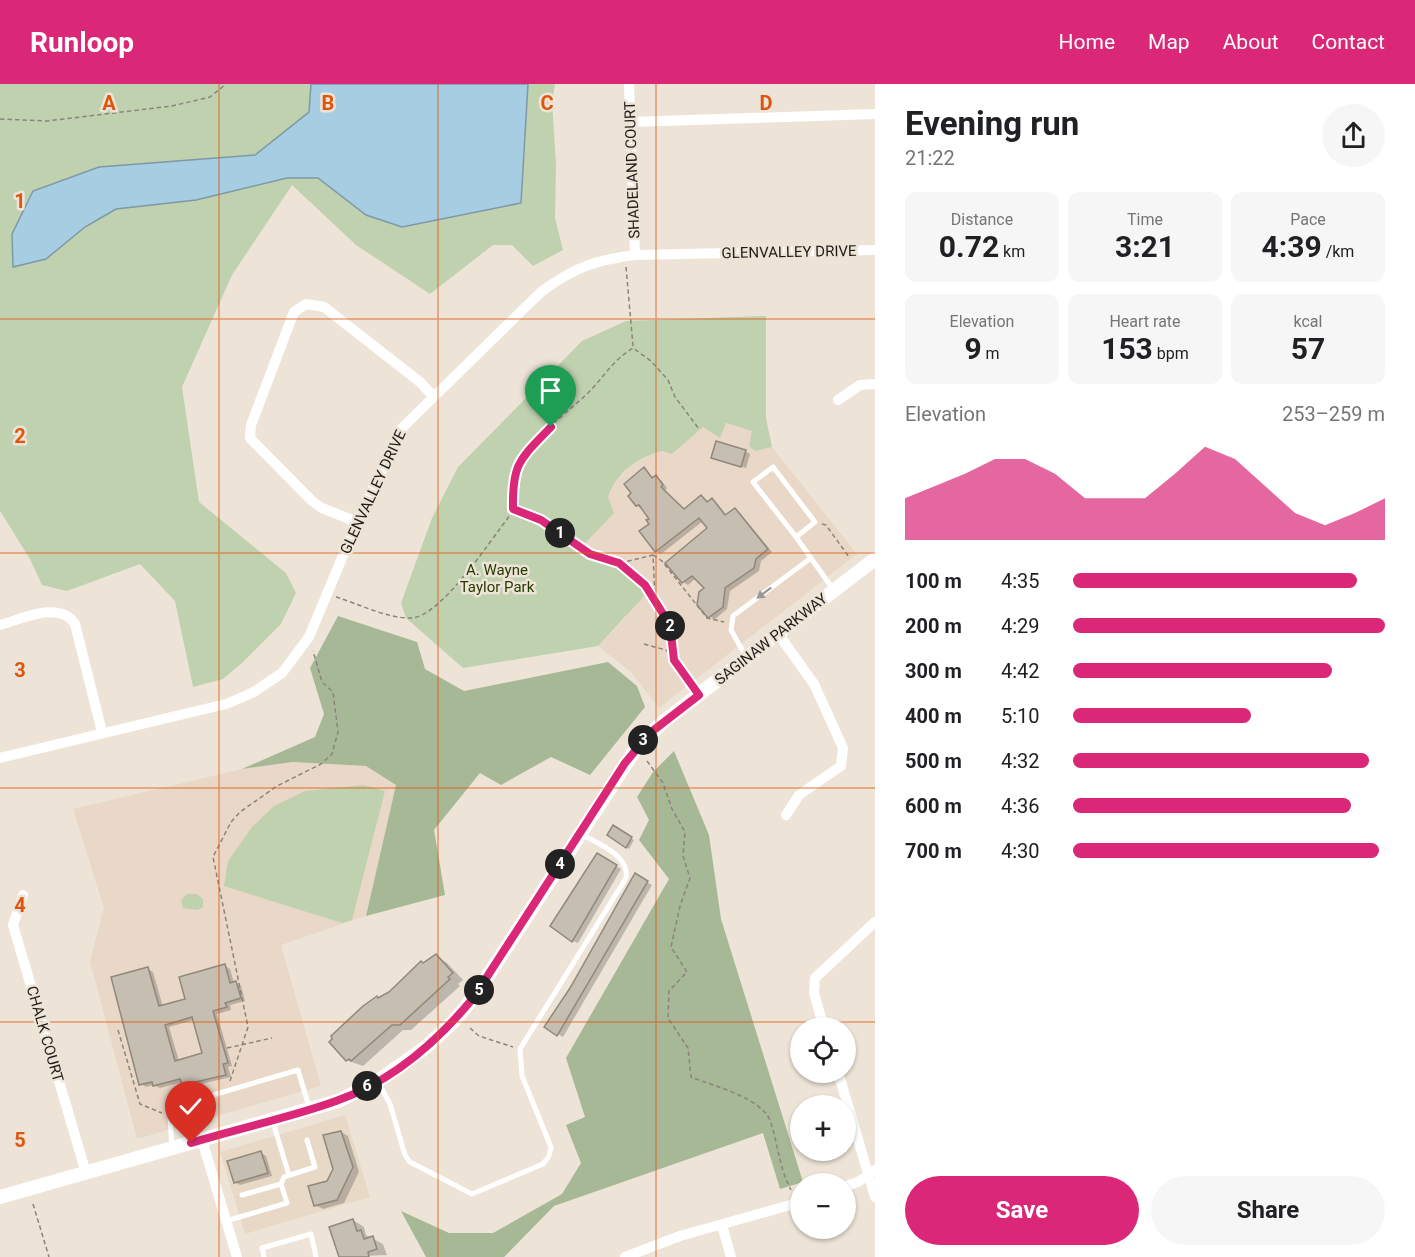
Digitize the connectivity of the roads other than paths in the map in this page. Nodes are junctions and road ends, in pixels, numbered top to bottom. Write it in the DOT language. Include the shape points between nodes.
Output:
graph roads {
  1 [pos="629,84"];
  2 [pos="875,114"];
  3 [pos="630,122"];
  4 [pos="875,250"];
  5 [pos="635,255"];
  6 [pos="875,384"];
  7 [pos="433,396"];
  8 [pos="838,400"];
  9 [pos="357,522"];
  10 [pos="796,537"];
  11 [pos="811,558"];
  12 [pos="875,559"];
  13 [pos="835,591"];
  14 [pos="0,625"];
  15 [pos="779,635"];
  16 [pos="747,659"];
  17 [pos="102,732"];
  18 [pos="0,758"];
  19 [pos="786,815"];
  20 [pos="580,833"];
  21 [pos="23,895"];
  22 [pos="875,922"];
  23 [pos="821,1017"];
  24 [pos="378,1081"];
  25 [pos="842,1083"];
  26 [pos="309,1109"];
  27 [pos="272,1119"];
  28 [pos="202,1140"];
  29 [pos="307,1140"];
  30 [pos="172,1148"];
  31 [pos="872,1172"];
  32 [pos="86,1173"];
  33 [pos="289,1175"];
  34 [pos="856,1181"];
  35 [pos="281,1184"];
  36 [pos="242,1195"];
  37 [pos="0,1197"];
  38 [pos="875,1197"];
  39 [pos="790,1205"];
  40 [pos="226,1221"];
  41 [pos="722,1225"];
  42 [pos="237,1257"];
  43 [pos="264,1257"];
  44 [pos="316,1257"];
  45 [pos="626,1257"];
  46 [pos="731,1257"];
  1 -- 3 [label="street, SHADELAND COURT"];
  2 -- 3 [label="street"];
  3 -- 5 [label="street, SHADELAND COURT"];
  4 -- 5 [label="street, GLENVALLEY DRIVE"];
  5 -- 7 [label="street, GLENVALLEY DRIVE" via="602,259 564,275 541,292"];
  6 -- 8 [label="street" via="860,385"];
  7 -- 9 [label="street, GLENVALLEY DRIVE" via="402,429"];
  7 -- 9 [label="street" via="324,307 306,304 294,312 251,424 250,438 312,501"];
  9 -- 17 [label="street, GLENVALLEY DRIVE" via="309,637 282,673 226,704"];
  10 -- 10 [label="lane" via="753,482 773,467 815,522"];
  10 -- 11 [label="lane"];
  11 -- 13 [label="lane"];
  11 -- 16 [label="lane, one-way" via="733,616 731,630"];
  12 -- 13 [label="street, SAGINAW PARKWAY"];
  13 -- 15 [label="street, SAGINAW PARKWAY"];
  14 -- 17 [label="street" via="54,612 71,617"];
  15 -- 16 [label="street, SAGINAW PARKWAY"];
  15 -- 19 [label="street" via="814,684 843,748 841,766 798,795"];
  16 -- 20 [label="street, SAGINAW PARKWAY" via="637,747"];
  17 -- 18 [label="street, GLENVALLEY DRIVE"];
  20 -- 24 [label="street, SAGINAW PARKWAY" via="454,1022"];
  20 -- 24 [label="lane" via="622,859 626,863 626,878 520,1049 522,1076 551,1147 543,1164 472,1194 410,1162"];
  21 -- 32 [label="street, CHALK COURT" via="13,925"];
  22 -- 23 [label="street" via="815,978 813,993"];
  24 -- 26 [label="street, SAGINAW PARKWAY" via="338,1101"];
  25 -- 31 [label="street"];
  26 -- 27 [label="street, SAGINAW PARKWAY"];
  26 -- 30 [label="lane" via="298,1070 182,1104 170,1116"];
  27 -- 28 [label="street, SAGINAW PARKWAY"];
  27 -- 33 [label="lane"];
  28 -- 30 [label="street, SAGINAW PARKWAY"];
  28 -- 40 [label="street"];
  29 -- 33 [label="lane" via="315,1167"];
  30 -- 32 [label="street, SAGINAW PARKWAY"];
  31 -- 34 [label="street"];
  31 -- 38 [label="street"];
  32 -- 37 [label="street, SAGINAW PARKWAY"];
  33 -- 35 [label="lane"];
  35 -- 36 [label="lane"];
  35 -- 40 [label="lane" via="287,1203"];
  39 -- 41 [label="street"];
  40 -- 42 [label="street"];
  41 -- 45 [label="street"];
  41 -- 46 [label="street"];
  43 -- 44 [label="lane" via="262,1248 311,1234"];
}
